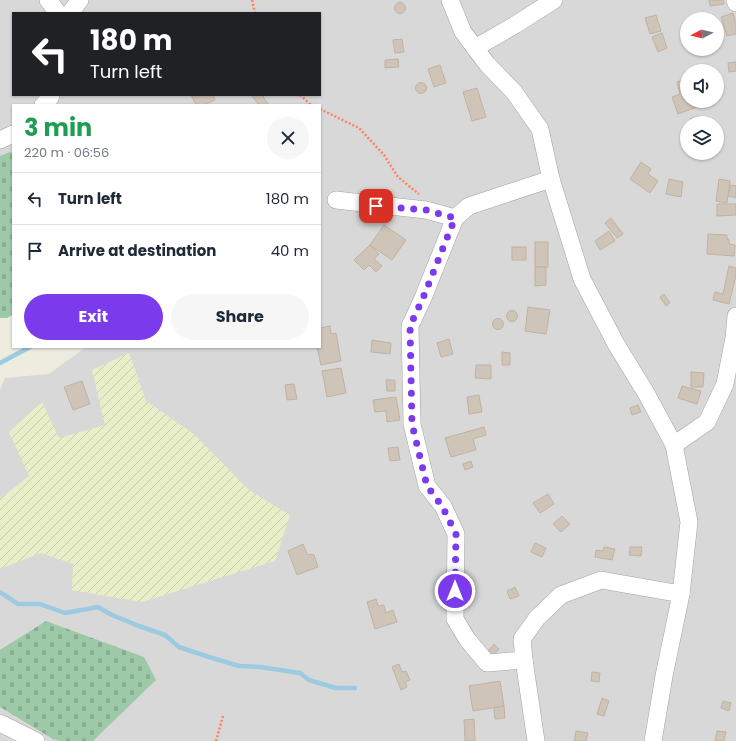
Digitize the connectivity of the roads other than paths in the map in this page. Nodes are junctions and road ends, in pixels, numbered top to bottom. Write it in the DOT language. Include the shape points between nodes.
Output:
graph roads {
  1 [pos="48,0"];
  2 [pos="80,0"];
  3 [pos="450,0"];
  4 [pos="554,0"];
  5 [pos="57,12"];
  6 [pos="71,12"];
  7 [pos="475,48"];
  8 [pos="51,96"];
  9 [pos="44,104"];
  10 [pos="12,134"];
  11 [pos="0,140"];
  12 [pos="552,179"];
  13 [pos="336,200"];
  14 [pos="455,218"];
  15 [pos="736,316"];
  16 [pos="674,445"];
  17 [pos="681,594"];
  18 [pos="524,660"];
  19 [pos="0,723"];
  20 [pos="36,741"];
  21 [pos="536,741"];
  22 [pos="653,741"];
  1 -- 5 [label="street"];
  2 -- 6 [label="street"];
  3 -- 7 [label="street" via="463,32"];
  4 -- 7 [label="street"];
  7 -- 12 [label="street" via="514,92 540,129"];
  8 -- 9 [label="street"];
  10 -- 11 [label="street"];
  12 -- 14 [label="street" via="469,206"];
  12 -- 16 [label="street" via="582,279"];
  13 -- 14 [label="street" via="426,210"];
  14 -- 18 [label="street" via="410,326 412,424 427,486 442,506 456,534 455,619 487,663"];
  15 -- 16 [label="street" via="725,384 707,422"];
  16 -- 17 [label="street" via="689,522"];
  17 -- 18 [label="street" via="601,580 561,595 537,618 522,638"];
  17 -- 22 [label="street"];
  18 -- 21 [label="street"];
  19 -- 20 [label="street"];
}
